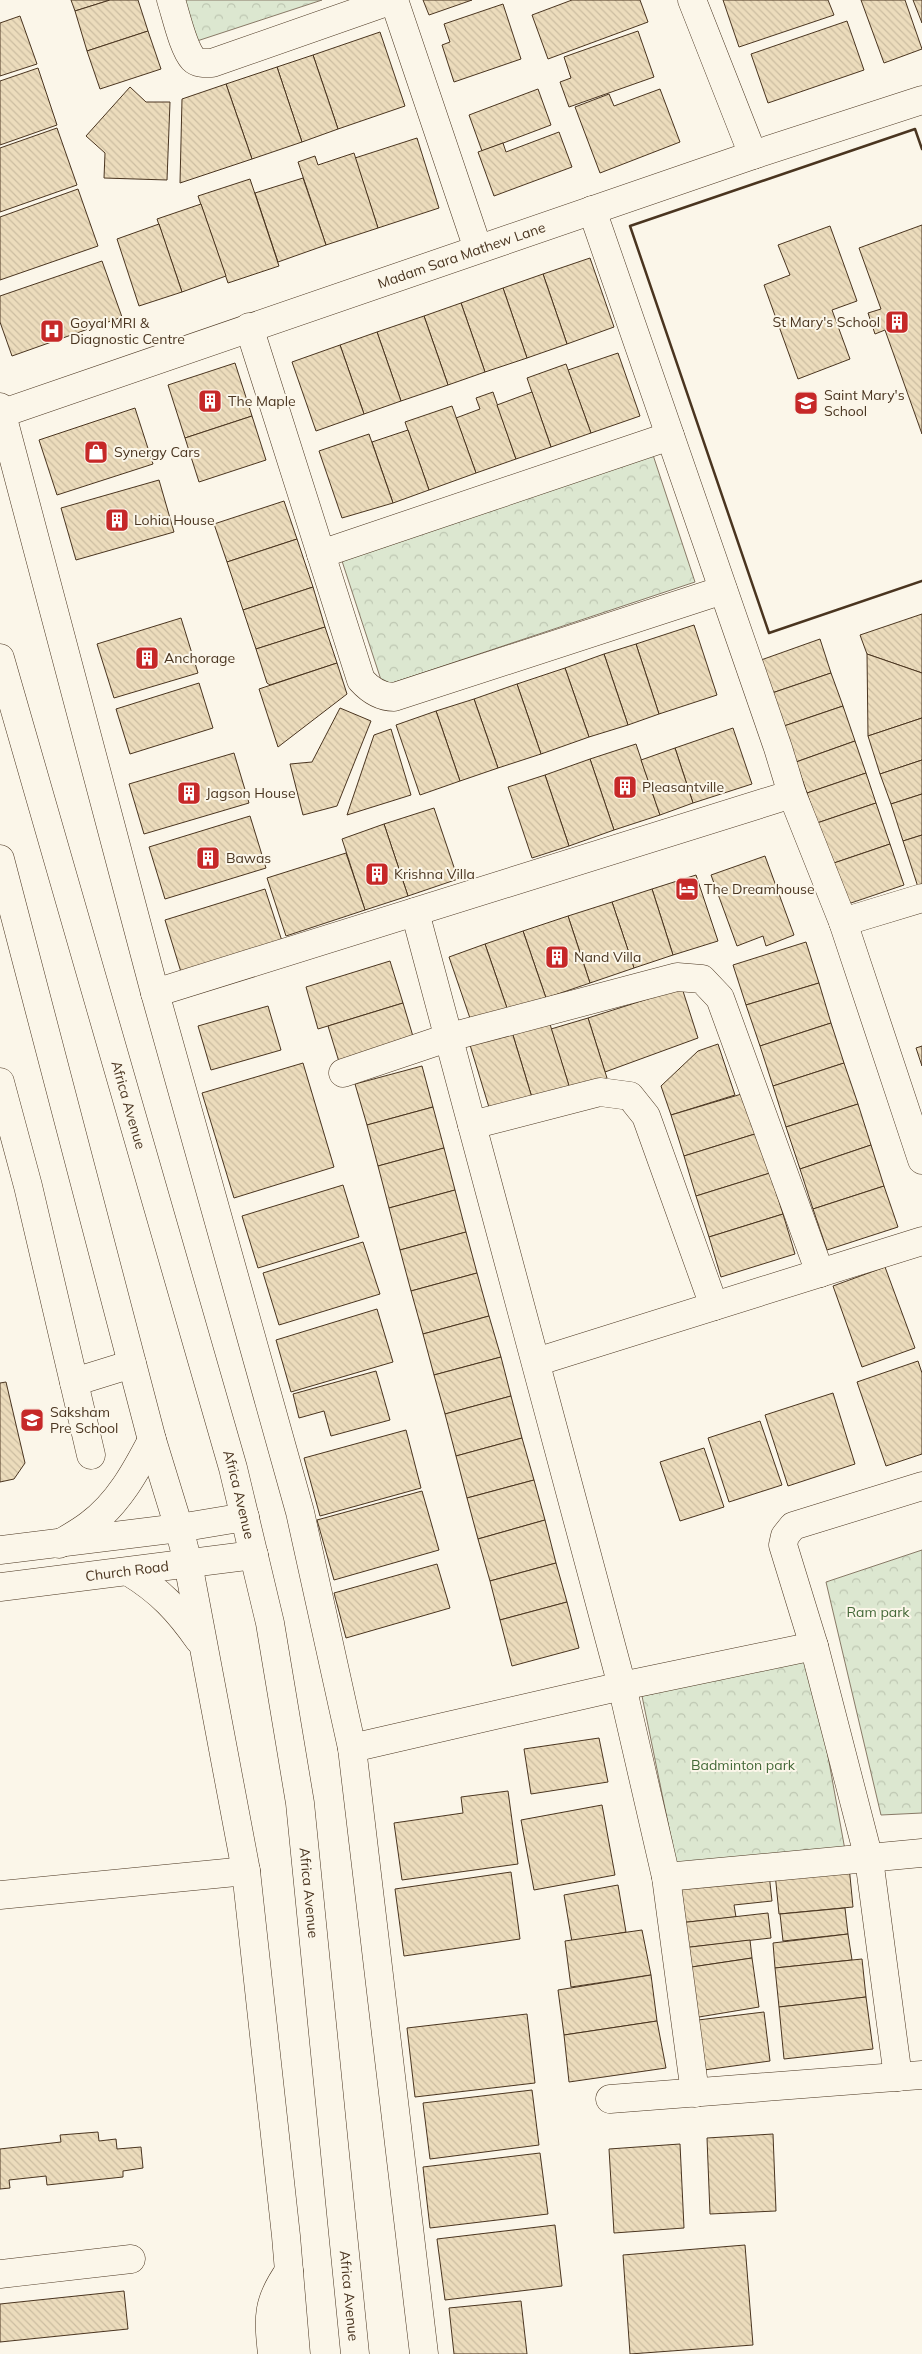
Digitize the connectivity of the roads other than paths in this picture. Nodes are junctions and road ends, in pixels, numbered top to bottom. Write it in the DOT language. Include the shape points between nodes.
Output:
graph roads {
  1 [pos="171,0"];
  2 [pos="393,0"];
  3 [pos="692,0"];
  4 [pos="922,100"];
  5 [pos="753,155"];
  6 [pos="592,210"];
  7 [pos="478,249"];
  8 [pos="249,327"];
  9 [pos="1,411"];
  10 [pos="670,436"];
  11 [pos="321,554"];
  12 [pos="723,590"];
  13 [pos="0,658"];
  14 [pos="792,794"];
  15 [pos="0,859"];
  16 [pos="922,898"];
  17 [pos="415,912"];
  18 [pos="843,922"];
  19 [pos="155,993"];
  20 [pos="450,1037"];
  21 [pos="343,1073"];
  22 [pos="0,1082"];
  23 [pos="472,1125"];
  24 [pos="917,1129"];
  25 [pos="922,1160"];
  26 [pos="922,1241"];
  27 [pos="820,1273"];
  28 [pos="714,1306"];
  29 [pos="536,1362"];
  30 [pos="132,1364"];
  31 [pos="74,1382"];
  32 [pos="152,1440"];
  33 [pos="91,1455"];
  34 [pos="922,1486"];
  35 [pos="245,1517"];
  36 [pos="179,1528"];
  37 [pos="59,1544"];
  38 [pos="0,1550"];
  39 [pos="254,1555"];
  40 [pos="188,1563"];
  41 [pos="129,1572"];
  42 [pos="0,1587"];
  43 [pos="814,1646"];
  44 [pos="204,1647"];
  45 [pos="622,1686"];
  46 [pos="352,1748"];
  47 [pos="922,1853"];
  48 [pos="869,1859"];
  49 [pos="246,1871"];
  50 [pos="666,1877"];
  51 [pos="0,1895"];
  52 [pos="910,2076"];
  53 [pos="695,2093"];
  54 [pos="610,2099"];
  55 [pos="131,2258"];
  56 [pos="289,2271"];
  57 [pos="0,2274"];
  58 [pos="272,2354"];
  59 [pos="296,2354"];
  60 [pos="355,2354"];
  61 [pos="424,2354"];
  1 -- 2 [label="street" via="188,50 194,60 201,63 212,63"];
  2 -- 7 [label="street"];
  3 -- 5 [label="street"];
  4 -- 5 [label="street, Madam Sara Mathew Lane"];
  5 -- 6 [label="street, Madam Sara Mathew Lane"];
  6 -- 7 [label="street, Madam Sara Mathew Lane"];
  6 -- 10 [label="street"];
  7 -- 8 [label="street, Madam Sara Mathew Lane"];
  8 -- 9 [label="street, Madam Sara Mathew Lane"];
  8 -- 11 [label="street"];
  9 -- 19 [label="street"];
  10 -- 11 [label="street"];
  10 -- 12 [label="street"];
  11 -- 12 [label="street" via="361,680 384,697 394,697"];
  12 -- 14 [label="street"];
  13 -- 35 [label="street, Africa Avenue"];
  14 -- 17 [label="street"];
  14 -- 18 [label="street"];
  15 -- 30 [label="street"];
  16 -- 18 [label="street"];
  17 -- 19 [label="street"];
  17 -- 20 [label="street"];
  18 -- 24 [label="street"];
  19 -- 46 [label="street" via="300,1512"];
  20 -- 21 [label="street"];
  20 -- 23 [label="street"];
  20 -- 27 [label="street" via="677,977 702,979 720,998"];
  22 -- 31 [label="street"];
  23 -- 28 [label="street" via="600,1092 630,1096 646,1116"];
  23 -- 29 [label="street"];
  24 -- 25 [label="street"];
  26 -- 27 [label="street"];
  27 -- 28 [label="street"];
  28 -- 29 [label="street"];
  29 -- 45 [label="street"];
  30 -- 31 [label="street"];
  30 -- 32 [label="street"];
  31 -- 33 [label="street"];
  32 -- 36 [label="street"];
  32 -- 37 [label="street" via="116,1500 90,1525"];
  34 -- 43 [label="street" via="792,1526 783,1545 784,1555"];
  35 -- 36 [label="street"];
  35 -- 39 [label="street, Africa Avenue"];
  36 -- 37 [label="street"];
  36 -- 40 [label="street"];
  37 -- 38 [label="street"];
  39 -- 40 [label="street, Church Road"];
  39 -- 60 [label="street, Africa Avenue" via="270,1623 300,1803"];
  40 -- 41 [label="street, Church Road"];
  40 -- 44 [label="street"];
  41 -- 42 [label="street, Church Road"];
  41 -- 44 [label="street" via="153,1587 181,1614"];
  43 -- 45 [label="street"];
  43 -- 48 [label="street"];
  44 -- 49 [label="street"];
  45 -- 46 [label="street"];
  45 -- 50 [label="street"];
  46 -- 61 [label="street"];
  47 -- 48 [label="street"];
  48 -- 50 [label="street"];
  48 -- 52 [label="street"];
  49 -- 51 [label="street"];
  49 -- 56 [label="street"];
  50 -- 53 [label="street"];
  52 -- 53 [label="street"];
  53 -- 54 [label="street"];
  55 -- 57 [label="street"];
  56 -- 58 [label="street" via="272,2300 269,2329"];
  56 -- 59 [label="street"];
}
